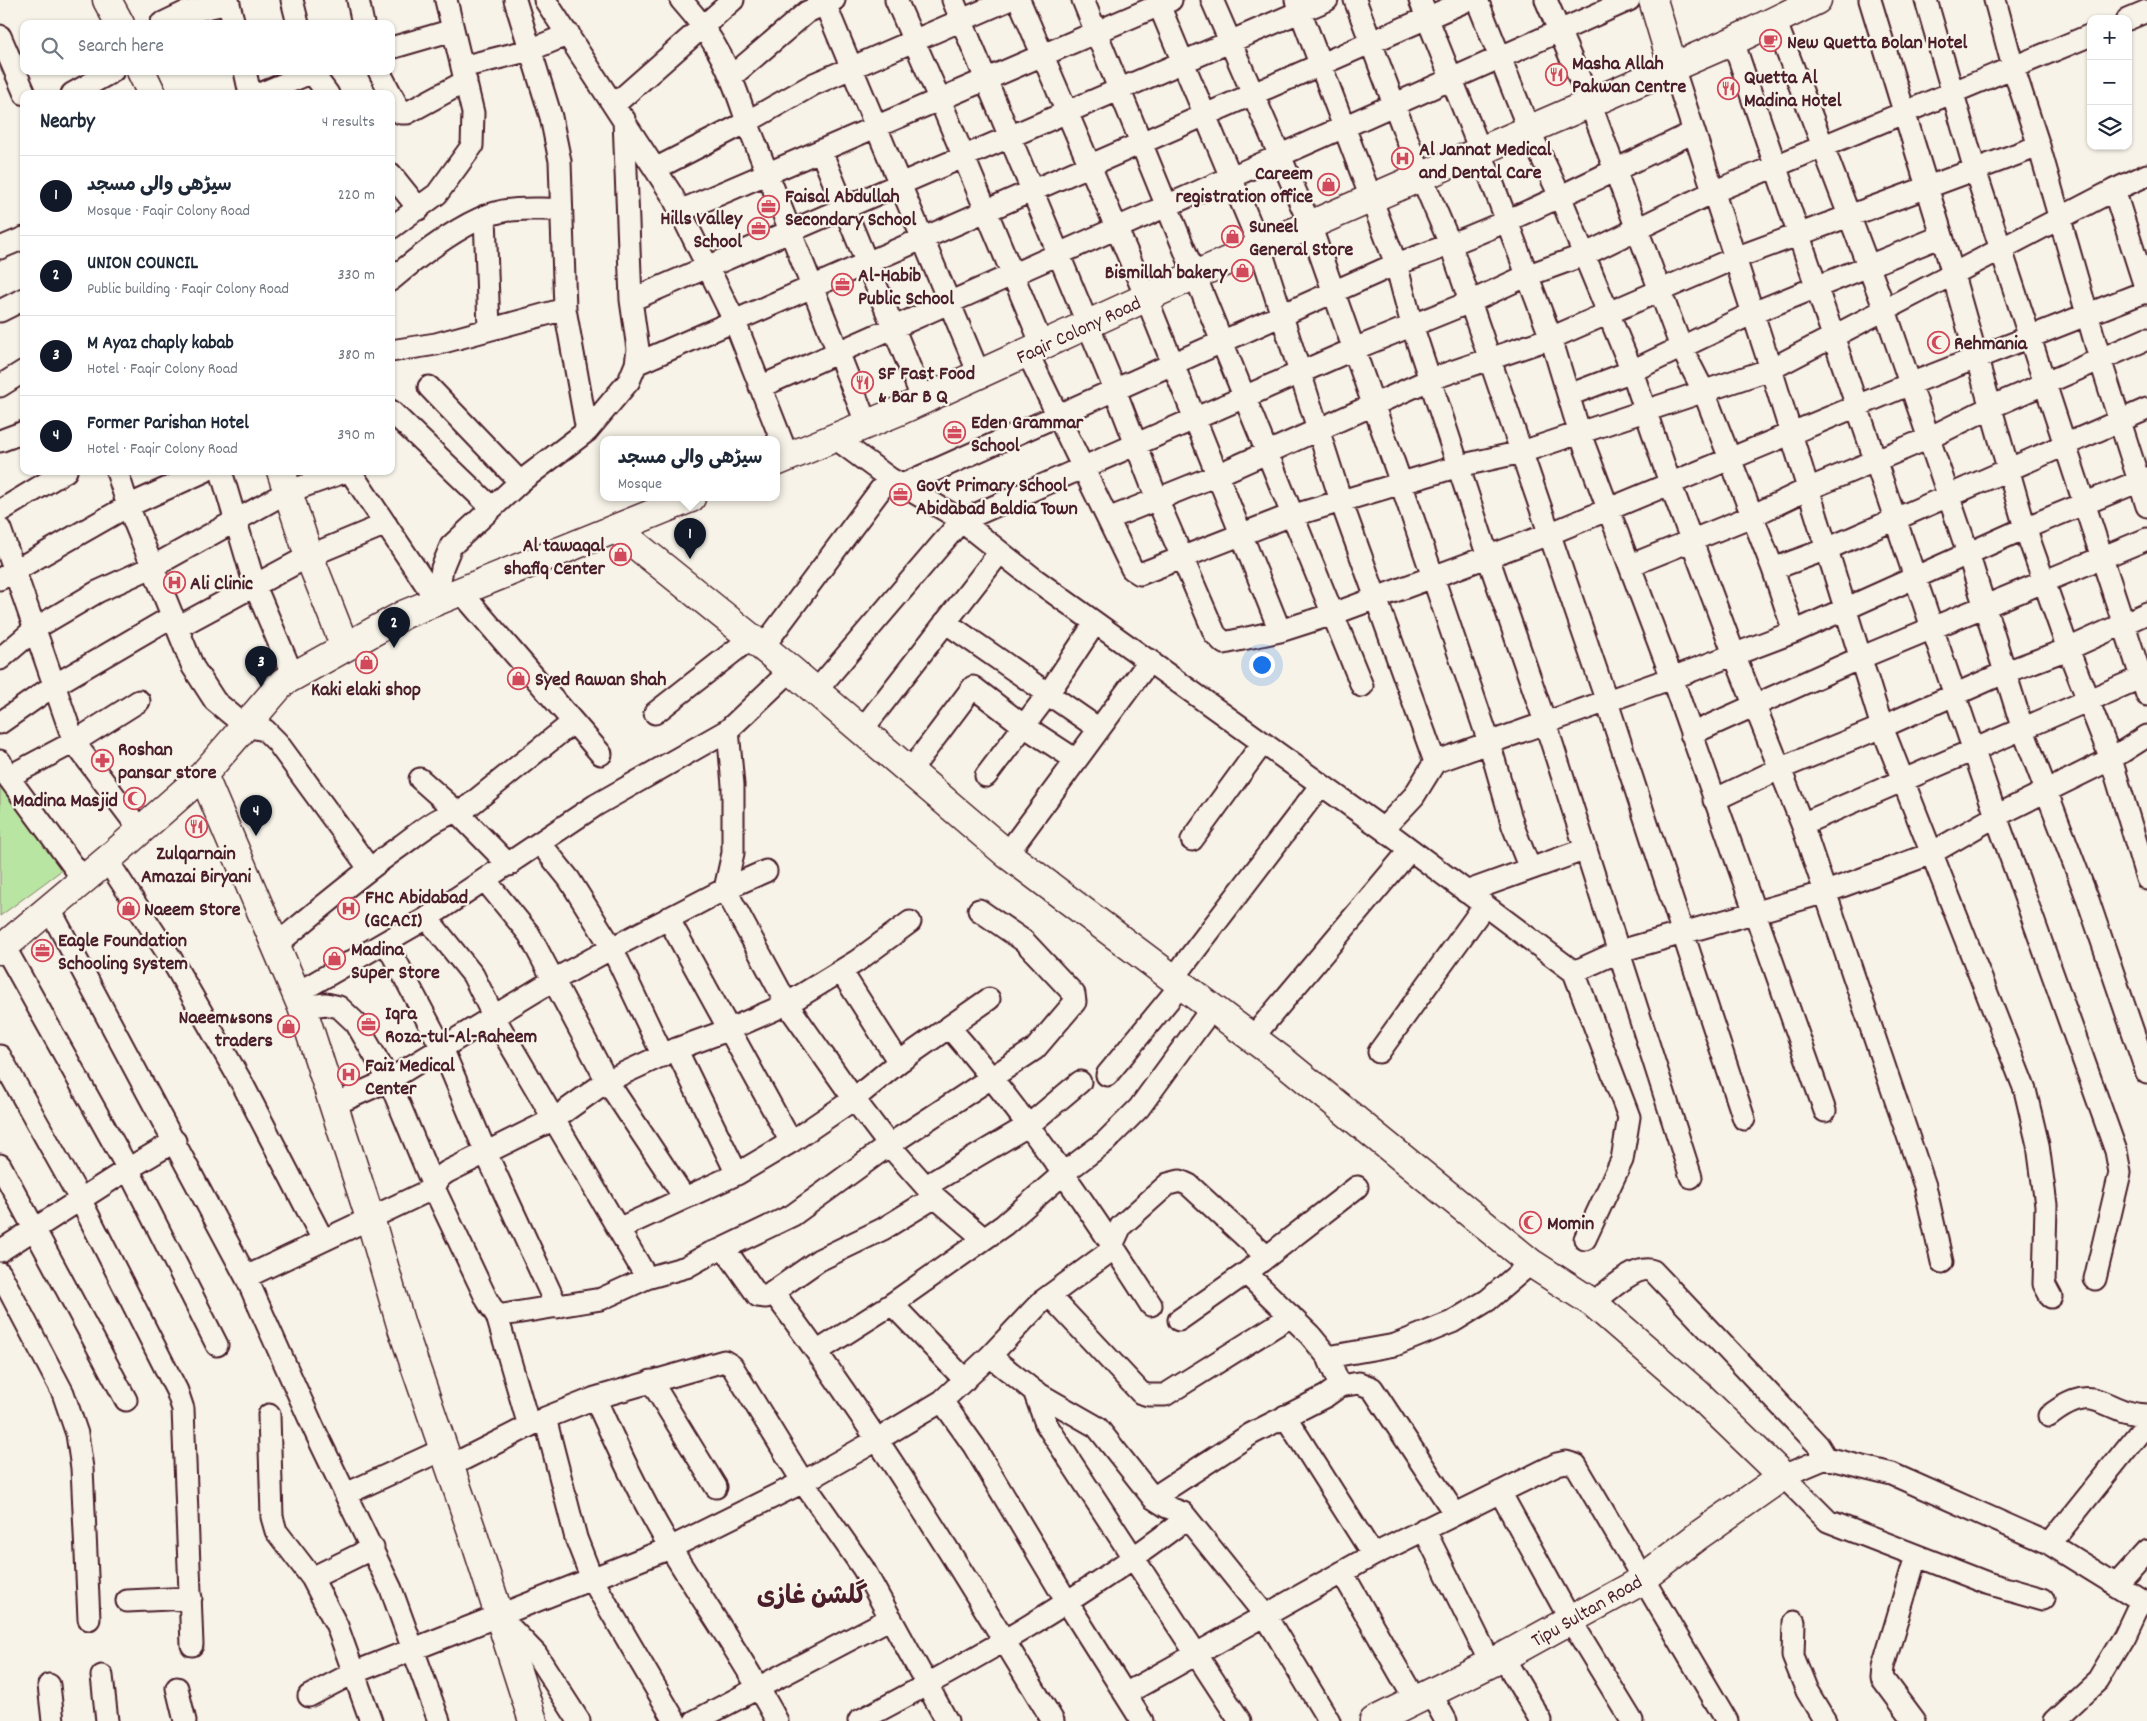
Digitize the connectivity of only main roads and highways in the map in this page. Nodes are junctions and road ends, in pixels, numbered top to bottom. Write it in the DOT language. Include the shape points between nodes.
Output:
graph roads {
  1 [pos="107,0"];
  2 [pos="1653,0"];
  3 [pos="1817,0"];
  4 [pos="118,20"];
  5 [pos="1672,67"];
  6 [pos="143,75"];
  7 [pos="150,90"];
  8 [pos="782,460"];
  9 [pos="284,482"];
  10 [pos="684,501"];
  11 [pos="616,529"];
  12 [pos="345,647"];
  13 [pos="203,774"];
  14 [pos="2,948"];
  15 [pos="531,1720"];
  16 [pos="1374,1721"];
  1 -- 4 [label="main road"];
  2 -- 5 [label="main road"];
  3 -- 5 [label="main road, Faqir Colony Road"];
  5 -- 8 [label="main road, Faqir Colony Road"];
  6 -- 7 [label="main road"];
  9 -- 12 [label="main road"];
  10 -- 11 [label="main road"];
  11 -- 12 [label="main road" via="405,614"];
  11 -- 16 [label="main road, Tipu Sultan Road" via="791,670 1007,854 1252,1038 1531,1263 1593,1303 1698,1394 1783,1476 1643,1579 1571,1621"];
  12 -- 13 [label="main road" via="283,682"];
  13 -- 14 [label="main road"];
  13 -- 15 [label="main road" via="300,1000 401,1325"];
}
